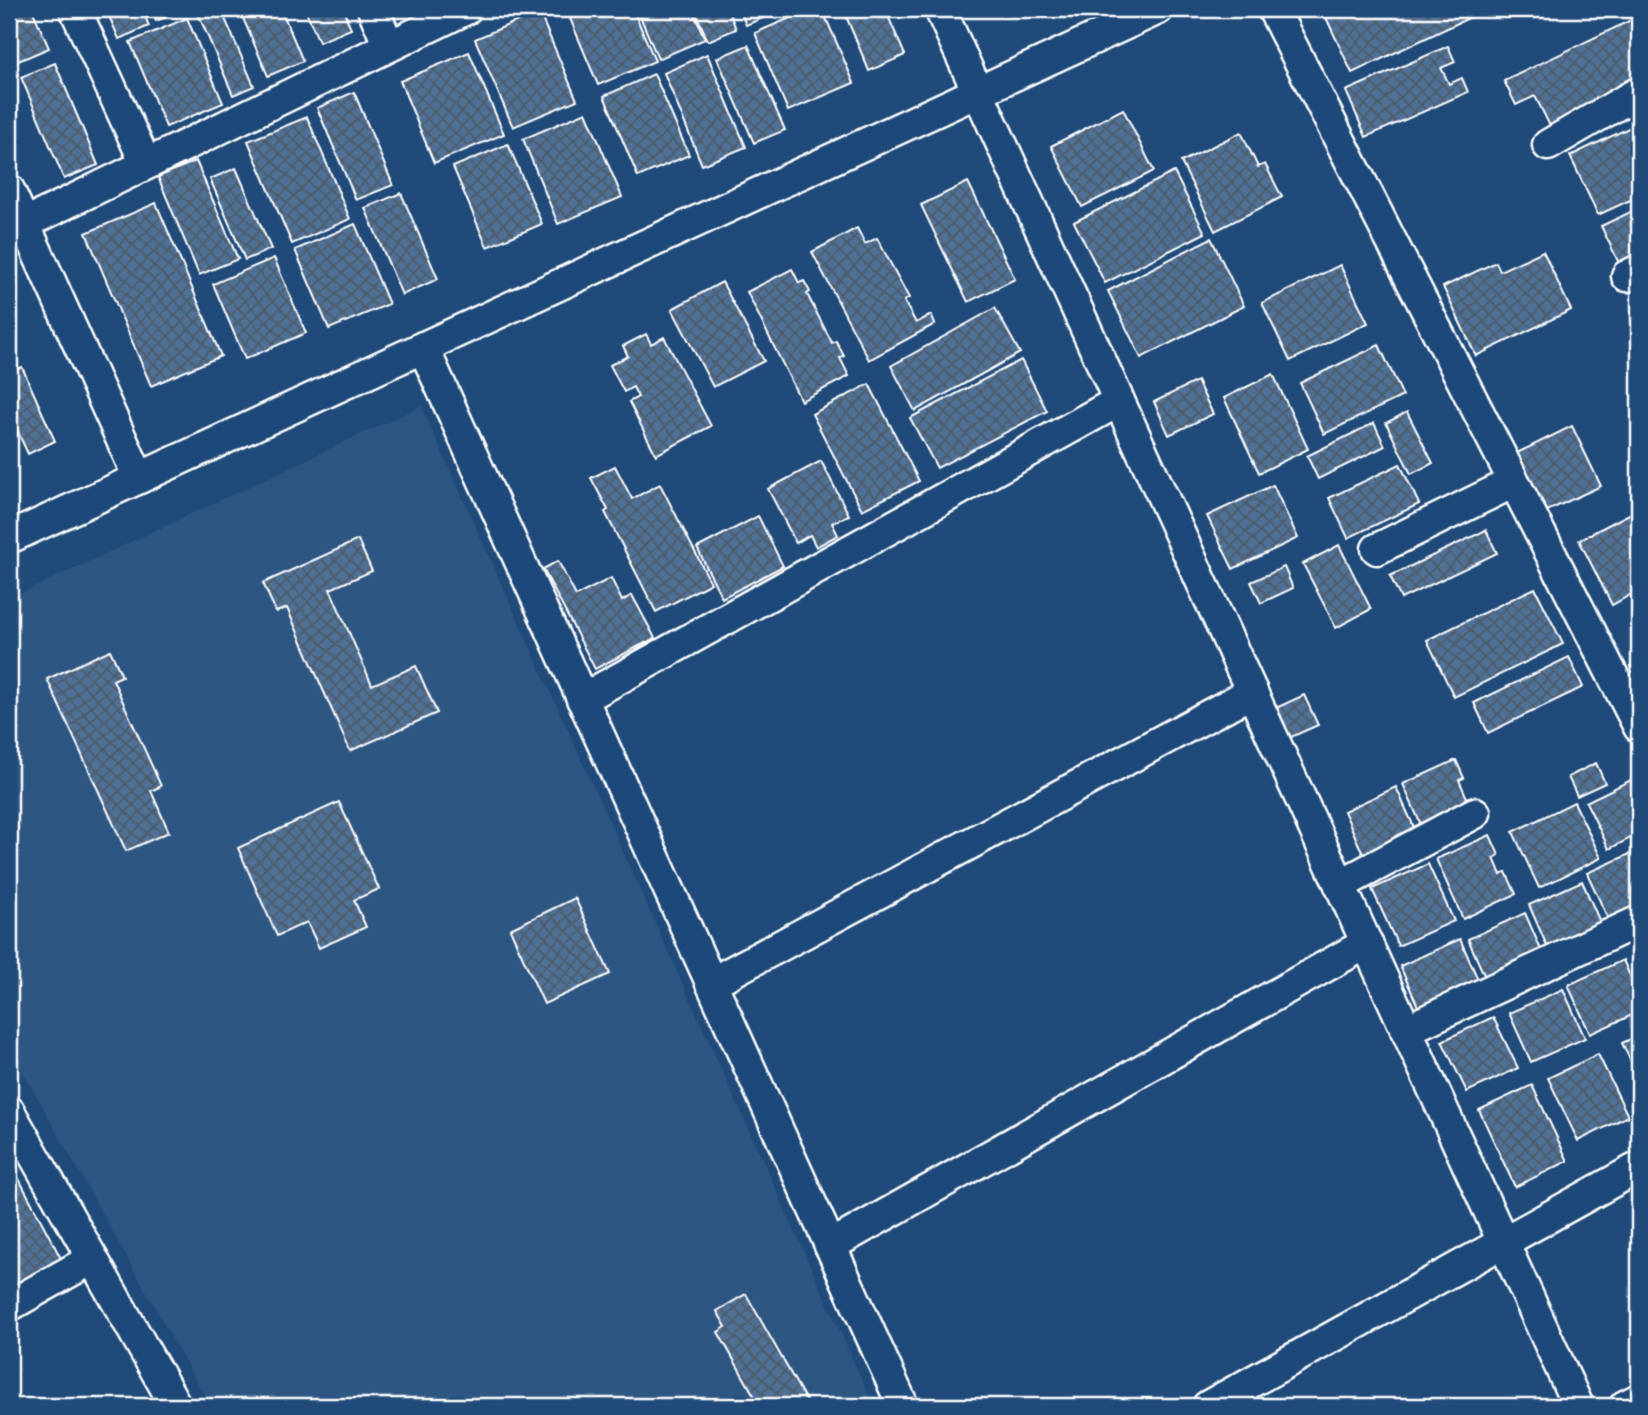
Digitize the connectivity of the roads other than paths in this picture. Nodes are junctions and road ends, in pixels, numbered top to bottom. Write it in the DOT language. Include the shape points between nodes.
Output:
graph roads {
  1 [pos="75,9"];
  2 [pos="373,9"];
  3 [pos="466,9"];
  4 [pos="940,9"];
  5 [pos="1158,9"];
  6 [pos="1273,9"];
  7 [pos="390,46"];
  8 [pos="978,92"];
  9 [pos="1639,92"];
  10 [pos="1548,145"];
  11 [pos="146,164"];
  12 [pos="9,190"];
  13 [pos="16,227"];
  14 [pos="423,347"];
  15 [pos="1119,401"];
  16 [pos="139,478"];
  17 [pos="1514,482"];
  18 [pos="9,538"];
  19 [pos="1377,549"];
  20 [pos="1252,692"];
  21 [pos="582,699"];
  22 [pos="1639,727"];
  23 [pos="1475,813"];
  24 [pos="1340,886"];
  25 [pos="1639,921"];
  26 [pos="1367,943"];
  27 [pos="711,983"];
  28 [pos="1406,1030"];
  29 [pos="9,1111"];
  30 [pos="1639,1167"];
  31 [pos="1503,1242"];
  32 [pos="830,1246"];
  33 [pos="92,1259"];
  34 [pos="9,1306"];
  35 [pos="1639,1399"];
  36 [pos="176,1406"];
  37 [pos="903,1406"];
  38 [pos="1208,1406"];
  39 [pos="1578,1406"];
  40 [pos="1625,1406"];
  1 -- 11 [label="street"];
  2 -- 7 [label="street"];
  3 -- 7 [label="street"];
  4 -- 8 [label="street"];
  5 -- 8 [label="street"];
  6 -- 17 [label="street"];
  7 -- 11 [label="street"];
  8 -- 14 [label="street"];
  8 -- 15 [label="street"];
  9 -- 10 [label="street"];
  11 -- 13 [label="street"];
  12 -- 13 [label="street"];
  13 -- 16 [label="street"];
  14 -- 16 [label="street"];
  14 -- 21 [label="street"];
  15 -- 20 [label="street"];
  15 -- 21 [label="street"];
  16 -- 18 [label="street"];
  17 -- 19 [label="street"];
  17 -- 22 [label="street"];
  20 -- 24 [label="street"];
  20 -- 27 [label="street"];
  21 -- 27 [label="street"];
  23 -- 24 [label="street"];
  24 -- 26 [label="street"];
  25 -- 28 [label="street"];
  26 -- 28 [label="street"];
  26 -- 32 [label="street"];
  27 -- 32 [label="street"];
  28 -- 31 [label="street"];
  29 -- 33 [label="street"];
  30 -- 31 [label="street"];
  31 -- 38 [label="street"];
  31 -- 39 [label="street"];
  32 -- 37 [label="street"];
  33 -- 34 [label="street"];
  33 -- 36 [label="street"];
  35 -- 40 [label="street"];
}
